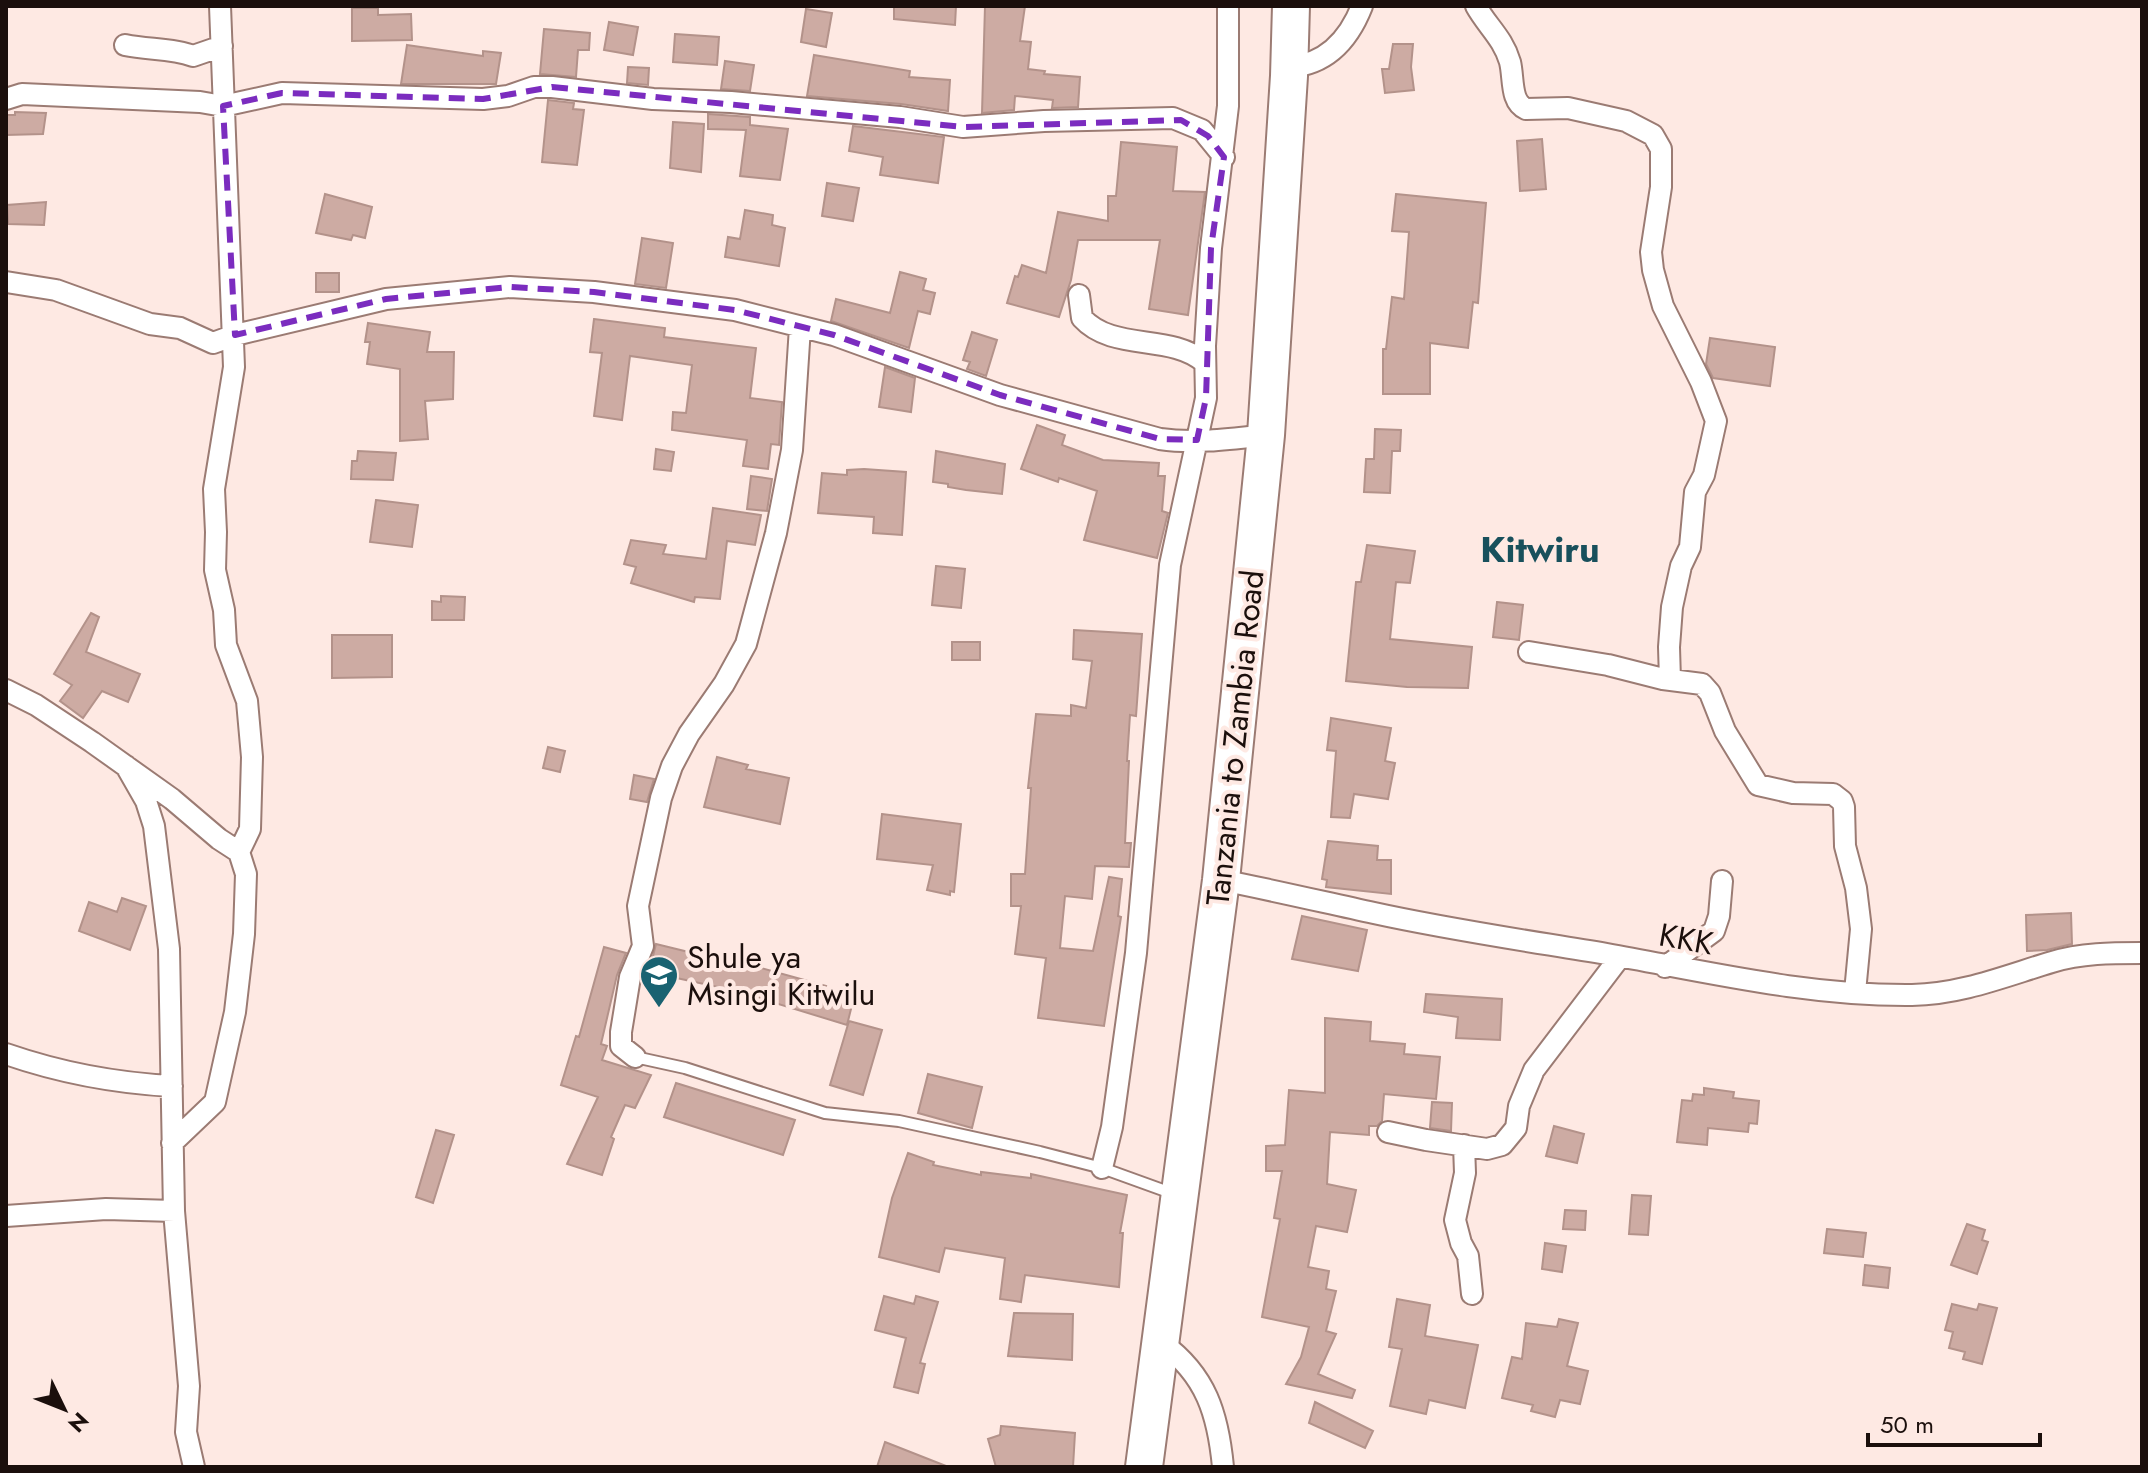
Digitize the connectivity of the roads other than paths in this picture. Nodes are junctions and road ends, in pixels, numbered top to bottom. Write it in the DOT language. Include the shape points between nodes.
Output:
graph roads {
  1 [pos="220,6"];
  2 [pos="1228,6"];
  3 [pos="1291,6"];
  4 [pos="1362,6"];
  5 [pos="1476,6"];
  6 [pos="125,45"];
  7 [pos="222,46"];
  8 [pos="1290,67"];
  9 [pos="6,99"];
  10 [pos="223,106"];
  11 [pos="1224,157"];
  12 [pos="6,282"];
  13 [pos="1079,295"];
  14 [pos="800,327"];
  15 [pos="235,335"];
  16 [pos="1204,362"];
  17 [pos="1266,435"];
  18 [pos="1197,440"];
  19 [pos="1529,652"];
  20 [pos="1670,680"];
  21 [pos="6,690"];
  22 [pos="126,766"];
  23 [pos="239,852"];
  24 [pos="1221,880"];
  25 [pos="1722,881"];
  26 [pos="2142,953"];
  27 [pos="1620,957"];
  28 [pos="1665,967"];
  29 [pos="1855,992"];
  30 [pos="6,1054"];
  31 [pos="635,1057"];
  32 [pos="172,1086"];
  33 [pos="1388,1132"];
  34 [pos="172,1143"];
  35 [pos="1464,1145"];
  36 [pos="1102,1168"];
  37 [pos="1181,1196"];
  38 [pos="174,1211"];
  39 [pos="6,1216"];
  40 [pos="1472,1294"];
  41 [pos="1162,1343"];
  42 [pos="194,1467"];
  43 [pos="1144,1467"];
  44 [pos="1223,1467"];
  1 -- 7 [label="street"];
  2 -- 11 [label="street"];
  3 -- 8 [label="highway, Tanzania to Zambia Road"];
  4 -- 8 [label="street" via="1347,35 1329,54"];
  5 -- 20 [label="street" via="1502,40 1520,106 1568,108 1626,121 1653,135 1661,149 1653,270 1663,306 1716,421 1695,492 1690,547 1672,607"];
  6 -- 7 [label="street" via="193,56"];
  7 -- 10 [label="street"];
  8 -- 17 [label="highway, Tanzania to Zambia Road"];
  9 -- 10 [label="street" via="22,94"];
  10 -- 11 [label="street" via="282,93 490,99 543,87 963,127 1173,118 1202,130"];
  10 -- 15 [label="street"];
  11 -- 16 [label="street" via="1211,248"];
  12 -- 15 [label="street" via="56,290 213,343"];
  13 -- 16 [label="street" via="1082,318 1097,331 1183,349"];
  14 -- 15 [label="street" via="735,310 510,287 386,299"];
  14 -- 18 [label="street" via="1000,395 1160,439"];
  14 -- 31 [label="street" via="792,450 756,611 738,661 672,766 652,832 638,906 643,946 630,977 621,1032 621,1046"];
  15 -- 23 [label="street" via="214,489 215,570 226,645 247,701 252,757 250,829"];
  16 -- 18 [label="street" via="1206,398"];
  17 -- 18 [label="street"];
  17 -- 24 [label="highway, Tanzania to Zambia Road"];
  18 -- 36 [label="street" via="1170,565 1136,953"];
  19 -- 20 [label="street"];
  20 -- 29 [label="street" via="1707,688 1725,731 1758,785 1833,794 1842,801 1861,929"];
  21 -- 22 [label="street"];
  22 -- 23 [label="street"];
  22 -- 32 [label="street" via="154,826 169,949"];
  23 -- 34 [label="street" via="246,874 244,934 235,1012 215,1102"];
  24 -- 27 [label="street, KKK"];
  24 -- 37 [label="highway, Tanzania to Zambia Road"];
  25 -- 28 [label="street" via="1714,931"];
  26 -- 29 [label="street, KKK" via="2094,953 2054,961 1951,993"];
  27 -- 28 [label="street, KKK"];
  27 -- 35 [label="street" via="1534,1070 1511,1137 1496,1148"];
  28 -- 29 [label="street, KKK" via="1801,989"];
  30 -- 32 [label="street" via="81,1075"];
  31 -- 36 [label="lane" via="825,1113 899,1121"];
  32 -- 34 [label="street"];
  33 -- 35 [label="street"];
  34 -- 38 [label="street"];
  35 -- 40 [label="street" via="1465,1173 1455,1220 1468,1256"];
  36 -- 37 [label="lane"];
  37 -- 41 [label="highway, Tanzania to Zambia Road"];
  38 -- 39 [label="street" via="106,1209"];
  38 -- 42 [label="street" via="189,1386 186,1432"];
  41 -- 43 [label="highway, Tanzania to Zambia Road"];
  41 -- 44 [label="street" via="1183,1359 1207,1394"];
}
